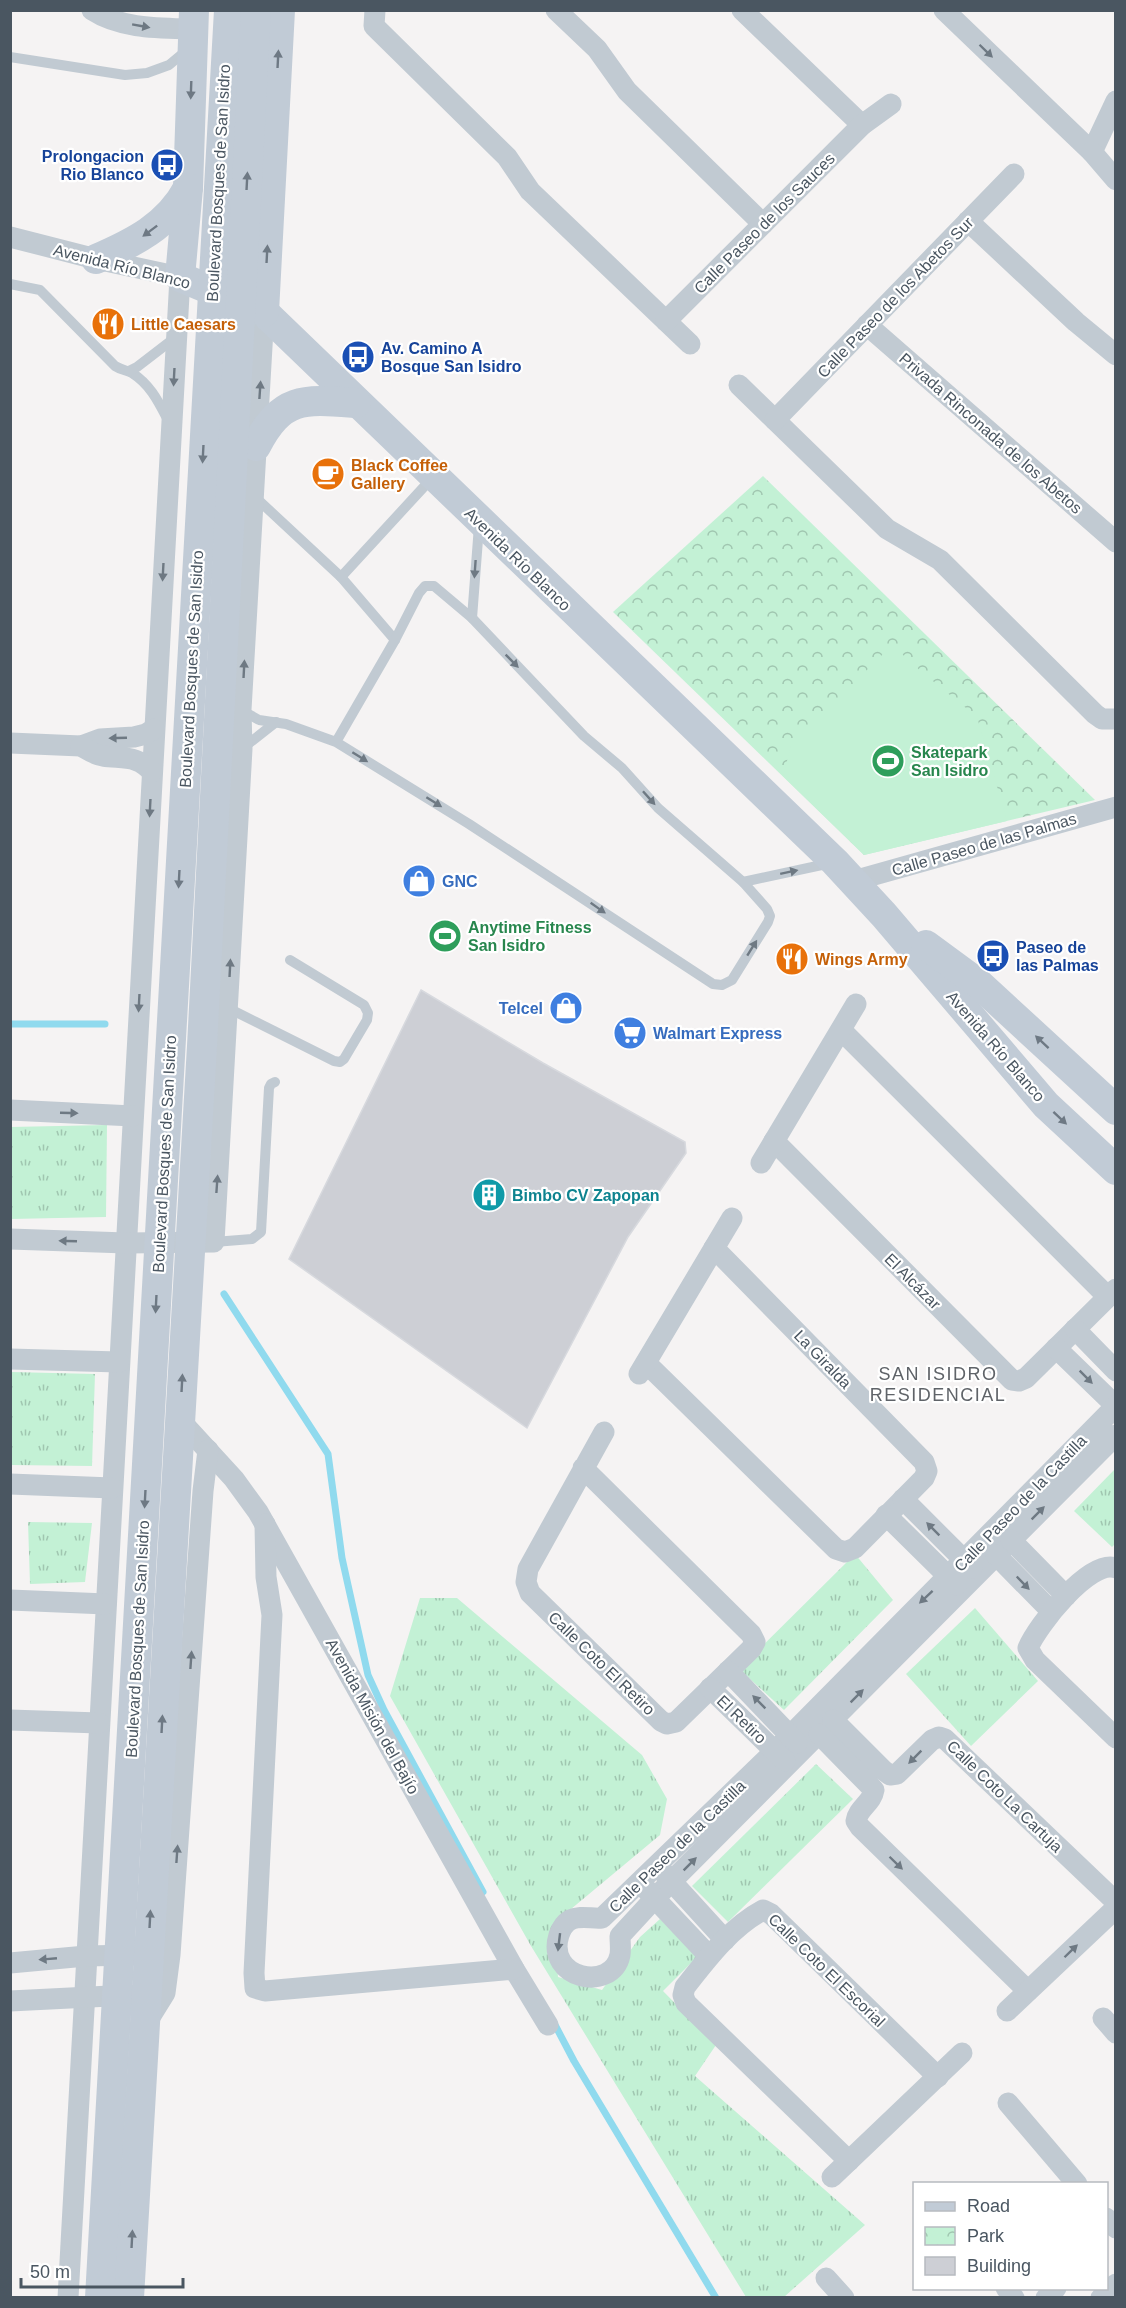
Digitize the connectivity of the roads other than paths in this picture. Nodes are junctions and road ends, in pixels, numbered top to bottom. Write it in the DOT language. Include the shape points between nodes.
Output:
graph roads {
  1 [pos="229,10"];
  2 [pos="256,10"];
  3 [pos="280,10"];
  4 [pos="375,10"];
  5 [pos="556,10"];
  6 [pos="742,10"];
  7 [pos="944,10"];
  8 [pos="102,13"];
  9 [pos="193,29"];
  10 [pos="10,57"];
  11 [pos="1116,101"];
  12 [pos="891,104"];
  13 [pos="862,125"];
  14 [pos="1092,152"];
  15 [pos="1014,174"];
  16 [pos="1116,180"];
  17 [pos="188,188"];
  18 [pos="968,221"];
  19 [pos="763,224"];
  20 [pos="10,237"];
  21 [pos="96,259"];
  22 [pos="180,277"];
  23 [pos="10,284"];
  24 [pos="212,290"];
  25 [pos="253,307"];
  26 [pos="666,321"];
  27 [pos="867,325"];
  28 [pos="176,337"];
  29 [pos="690,344"];
  30 [pos="1116,355"];
  31 [pos="129,371"];
  32 [pos="739,385"];
  33 [pos="356,403"];
  34 [pos="775,420"];
  35 [pos="171,428"];
  36 [pos="256,446"];
  37 [pos="433,477"];
  38 [pos="254,496"];
  39 [pos="479,521"];
  40 [pos="1116,542"];
  41 [pos="341,577"];
  42 [pos="472,618"];
  43 [pos="394,640"];
  44 [pos="242,710"];
  45 [pos="1109,719"];
  46 [pos="276,722"];
  47 [pos="154,729"];
  48 [pos="336,742"];
  49 [pos="10,743"];
  50 [pos="81,746"];
  51 [pos="242,749"];
  52 [pos="152,772"];
  53 [pos="1116,807"];
  54 [pos="844,872"];
  55 [pos="744,882"];
  56 [pos="884,915"];
  57 [pos="290,960"];
  58 [pos="856,1004"];
  59 [pos="228,1008"];
  60 [pos="841,1030"];
  61 [pos="137,1034"];
  62 [pos="171,1040"];
  63 [pos="214,1048"];
  64 [pos="275,1082"];
  65 [pos="10,1110"];
  66 [pos="1116,1110"];
  67 [pos="133,1116"];
  68 [pos="774,1141"];
  69 [pos="761,1163"];
  70 [pos="1116,1170"];
  71 [pos="732,1218"];
  72 [pos="10,1239"];
  73 [pos="202,1242"];
  74 [pos="126,1243"];
  75 [pos="160,1243"];
  76 [pos="714,1248"];
  77 [pos="1112,1293"];
  78 [pos="1075,1329"];
  79 [pos="1056,1348"];
  80 [pos="10,1359"];
  81 [pos="119,1362"];
  82 [pos="1116,1371"];
  83 [pos="1115,1406"];
  84 [pos="180,1420"];
  85 [pos="604,1432"];
  86 [pos="1116,1435"];
  87 [pos="208,1450"];
  88 [pos="583,1468"];
  89 [pos="10,1484"];
  90 [pos="112,1488"];
  91 [pos="903,1499"];
  92 [pos="886,1515"];
  93 [pos="265,1524"];
  94 [pos="1004,1548"];
  95 [pos="971,1566"];
  96 [pos="1116,1568"];
  97 [pos="955,1583"];
  98 [pos="1066,1596"];
  99 [pos="10,1600"];
  100 [pos="106,1604"];
  101 [pos="1051,1611"];
  102 [pos="728,1671"];
  103 [pos="710,1688"];
  104 [pos="10,1720"];
  105 [pos="99,1723"];
  106 [pos="826,1727"];
  107 [pos="789,1734"];
  108 [pos="1116,1738"];
  109 [pos="804,1750"];
  110 [pos="782,1758"];
  111 [pos="658,1866"];
  112 [pos="671,1884"];
  113 [pos="648,1890"];
  114 [pos="1116,1902"];
  115 [pos="1116,1908"];
  116 [pos="725,1940"];
  117 [pos="146,1955"];
  118 [pos="86,1956"];
  119 [pos="709,1956"];
  120 [pos="10,1963"];
  121 [pos="514,1969"];
  122 [pos="1028,1991"];
  123 [pos="143,1994"];
  124 [pos="84,1997"];
  125 [pos="10,2001"];
  126 [pos="1007,2011"];
  127 [pos="548,2025"];
  128 [pos="962,2053"];
  129 [pos="938,2076"];
  130 [pos="1008,2103"];
  131 [pos="849,2161"];
  132 [pos="832,2177"];
  133 [pos="1075,2182"];
  134 [pos="826,2278"];
  135 [pos="1116,2284"];
  136 [pos="68,2298"];
  137 [pos="100,2298"];
  138 [pos="129,2298"];
  139 [pos="844,2298"];
  140 [pos="1101,2298"];
  1 -- 24 [label="main road, Boulevard Bosques de San Isidro"];
  25 -- 2 [label="main road, Boulevard Bosques de San Isidro, one-way"];
  25 -- 3 [label="main road, Boulevard Bosques de San Isidro, one-way"];
  4 -- 26 [label="street" via="374,26 507,157 530,191"];
  5 -- 19 [label="street" via="597,49 627,91"];
  6 -- 13 [label="street"];
  7 -- 14 [label="street, one-way"];
  8 -- 9 [label="street, one-way" via="155,28"];
  9 -- 10 [label="lane" via="169,65 147,73 125,75"];
  9 -- 17 [label="main road, Boulevard Bosques de San Isidro, one-way"];
  11 -- 14 [label="street"];
  12 -- 13 [label="street, Calle Paseo de los Sauces"];
  13 -- 19 [label="street, Calle Paseo de los Sauces"];
  14 -- 16 [label="street"];
  15 -- 18 [label="street, Calle Paseo de los Abetos Sur"];
  17 -- 21 [label="main road, one-way" via="169,216 152,230"];
  17 -- 22 [label="main road, Boulevard Bosques de San Isidro"];
  18 -- 27 [label="street, Calle Paseo de los Abetos Sur"];
  18 -- 30 [label="street"];
  19 -- 26 [label="street, Calle Paseo de los Sauces"];
  20 -- 21 [label="street, Avenida Río Blanco"];
  21 -- 22 [label="street, Avenida Río Blanco"];
  22 -- 24 [label="main road, Avenida Río Blanco"];
  22 -- 28 [label="street, Boulevard Bosques de San Isidro"];
  23 -- 31 [label="lane" via="40,290 115,366"];
  24 -- 25 [label="main road, Avenida Río Blanco"];
  24 -- 62 [label="main road, Boulevard Bosques de San Isidro, one-way"];
  25 -- 33 [label="main road, Avenida Río Blanco"];
  36 -- 25 [label="street, Boulevard Bosques de San Isidro, one-way"];
  25 -- 63 [label="main road, Boulevard Bosques de San Isidro"];
  26 -- 29 [label="street"];
  27 -- 34 [label="street, Calle Paseo de los Abetos Sur"];
  27 -- 40 [label="street, Privada Rinconada de los Abetos"];
  28 -- 31 [label="lane"];
  28 -- 35 [label="street, Boulevard Bosques de San Isidro, one-way"];
  31 -- 35 [label="lane" via="146,384"];
  32 -- 34 [label="street"];
  33 -- 36 [label="main road" via="319,400 287,408 266,426"];
  33 -- 37 [label="main road, Avenida Río Blanco"];
  34 -- 45 [label="street" via="887,529 940,560"];
  35 -- 47 [label="street, Boulevard Bosques de San Isidro, one-way"];
  36 -- 38 [label="street, Boulevard Bosques de San Isidro"];
  37 -- 39 [label="main road, Avenida Río Blanco"];
  37 -- 41 [label="lane"];
  38 -- 41 [label="lane"];
  44 -- 38 [label="street, Boulevard Bosques de San Isidro, one-way"];
  39 -- 42 [label="lane, one-way"];
  39 -- 54 [label="main road, Avenida Río Blanco"];
  41 -- 43 [label="lane"];
  42 -- 43 [label="lane" via="434,586 425,586"];
  42 -- 55 [label="lane, one-way" via="658,808"];
  43 -- 48 [label="lane"];
  44 -- 46 [label="lane" via="259,720"];
  44 -- 51 [label="street, Boulevard Bosques de San Isidro"];
  46 -- 48 [label="lane"];
  46 -- 51 [label="lane"];
  47 -- 50 [label="street, one-way" via="134,737 100,739"];
  47 -- 52 [label="street, Boulevard Bosques de San Isidro"];
  48 -- 55 [label="lane, one-way" via="713,984 732,980 770,916"];
  49 -- 50 [label="street"];
  50 -- 52 [label="street" via="100,756 135,758"];
  59 -- 51 [label="street, Boulevard Bosques de San Isidro, one-way"];
  52 -- 61 [label="street, Boulevard Bosques de San Isidro, one-way"];
  53 -- 54 [label="street, Calle Paseo de las Palmas"];
  55 -- 54 [label="lane, one-way"];
  54 -- 56 [label="main road, Avenida Río Blanco"];
  66 -- 56 [label="main road, Avenida Río Blanco, one-way" via="979,984"];
  56 -- 70 [label="main road, Avenida Río Blanco, one-way" via="1046,1105"];
  57 -- 59 [label="lane" via="364,1005 367,1020 344,1059 334,1061"];
  58 -- 60 [label="street"];
  59 -- 63 [label="street, Boulevard Bosques de San Isidro"];
  60 -- 68 [label="street"];
  60 -- 77 [label="street, El Alcázar"];
  61 -- 62 [label="street"];
  61 -- 67 [label="street, Boulevard Bosques de San Isidro"];
  62 -- 63 [label="street"];
  62 -- 75 [label="main road, Boulevard Bosques de San Isidro"];
  73 -- 63 [label="main road, Boulevard Bosques de San Isidro, one-way"];
  64 -- 73 [label="lane" via="269,1088 261,1232 252,1239"];
  65 -- 67 [label="street, one-way"];
  67 -- 74 [label="street, Boulevard Bosques de San Isidro"];
  68 -- 69 [label="street"];
  68 -- 79 [label="street, El Alcázar" via="1012,1380 1026,1378"];
  71 -- 76 [label="street, La Giralda"];
  74 -- 72 [label="street, one-way"];
  73 -- 75 [label="street"];
  84 -- 73 [label="main road, Boulevard Bosques de San Isidro, one-way"];
  74 -- 75 [label="street"];
  74 -- 81 [label="street, Boulevard Bosques de San Isidro"];
  75 -- 117 [label="main road, Boulevard Bosques de San Isidro, one-way"];
  76 -- 91 [label="street, La Giralda" via="924,1462 924,1479"];
  76 -- 92 [label="street, La Giralda" via="642,1368 836,1549 845,1552 855,1548"];
  77 -- 78 [label="street, El Alcázar"];
  78 -- 79 [label="street, El Alcázar"];
  78 -- 82 [label="street"];
  79 -- 83 [label="street, one-way"];
  80 -- 81 [label="street"];
  81 -- 90 [label="street, Boulevard Bosques de San Isidro"];
  83 -- 95 [label="street, Calle Paseo de la Castilla"];
  84 -- 87 [label="street, Avenida Misión del Bajío"];
  117 -- 84 [label="main road, Boulevard Bosques de San Isidro, one-way"];
  85 -- 88 [label="street, Calle Coto El Retiro"];
  94 -- 86 [label="street, Calle Paseo de la Castilla, one-way"];
  87 -- 93 [label="street, Avenida Misión del Bajío"];
  117 -- 87 [label="street, Boulevard Bosques de San Isidro, one-way"];
  88 -- 102 [label="street, Calle Coto El Retiro" via="751,1634 755,1642 751,1649"];
  88 -- 103 [label="street, Calle Coto El Retiro" via="528,1569 526,1582 530,1593 661,1721 676,1722"];
  89 -- 90 [label="street"];
  90 -- 100 [label="street, Boulevard Bosques de San Isidro"];
  91 -- 92 [label="street, La Giralda"];
  95 -- 91 [label="street, one-way"];
  92 -- 97 [label="street"];
  93 -- 121 [label="street, Avenida Misión del Bajío"];
  93 -- 121 [label="street" via="266,1577 272,1615 255,1988 265,1991"];
  94 -- 95 [label="street, Calle Paseo de la Castilla"];
  94 -- 98 [label="street"];
  94 -- 101 [label="street, one-way"];
  95 -- 97 [label="street, Calle Paseo de la Castilla"];
  96 -- 98 [label="street" via="1109,1565 1098,1569"];
  106 -- 97 [label="street, Calle Paseo de la Castilla, one-way"];
  97 -- 107 [label="street, Calle Paseo de la Castilla, one-way" via="908,1614"];
  98 -- 101 [label="street"];
  99 -- 100 [label="street"];
  100 -- 105 [label="street, Boulevard Bosques de San Isidro"];
  101 -- 108 [label="street" via="1028,1648 1035,1660"];
  102 -- 103 [label="street, Calle Coto El Retiro"];
  107 -- 102 [label="street, El Retiro, one-way"];
  103 -- 110 [label="street, El Retiro"];
  104 -- 105 [label="street"];
  105 -- 118 [label="street, Boulevard Bosques de San Isidro"];
  106 -- 109 [label="street, Calle Paseo de la Castilla"];
  114 -- 106 [label="street, Calle Coto La Cartuja, one-way" via="945,1739 932,1740 897,1774 890,1775"];
  106 -- 122 [label="street, one-way" via="874,1790 873,1797 857,1814 860,1827"];
  107 -- 109 [label="street, El Retiro"];
  107 -- 110 [label="street, Calle Paseo de la Castilla"];
  109 -- 110 [label="street, Calle Paseo de la Castilla"];
  110 -- 111 [label="street, Calle Paseo de la Castilla"];
  112 -- 110 [label="street, Calle Paseo de la Castilla, one-way"];
  111 -- 112 [label="street"];
  111 -- 113 [label="street, Calle Paseo de la Castilla"];
  112 -- 113 [label="street, Calle Paseo de la Castilla"];
  112 -- 116 [label="street"];
  113 -- 113 [label="street, Calle Paseo de la Castilla, one-way" via="602,1918 568,1921 558,1940 557,1952 564,1966 578,1976 594,1978 611,1970 620,1956 620,1936"];
  113 -- 119 [label="street"];
  122 -- 115 [label="street, one-way"];
  116 -- 119 [label="street, Calle Coto El Escorial"];
  116 -- 129 [label="street, Calle Coto El Escorial" via="763,1910 771,1914"];
  117 -- 118 [label="street"];
  117 -- 123 [label="main road, Boulevard Bosques de San Isidro"];
  118 -- 120 [label="street, one-way"];
  118 -- 124 [label="street, Boulevard Bosques de San Isidro"];
  119 -- 131 [label="street, Calle Coto El Escorial" via="685,1987 686,2002"];
  121 -- 127 [label="street, Avenida Misión del Bajío"];
  122 -- 126 [label="street"];
  123 -- 124 [label="street"];
  123 -- 137 [label="main road, Boulevard Bosques de San Isidro"];
  138 -- 123 [label="main road, Boulevard Bosques de San Isidro, one-way"];
  124 -- 125 [label="street"];
  124 -- 136 [label="street, Boulevard Bosques de San Isidro"];
  128 -- 129 [label="street"];
  129 -- 131 [label="street"];
  130 -- 133 [label="street"];
  131 -- 132 [label="street"];
  134 -- 139 [label="street"];
  135 -- 140 [label="street"];
}
